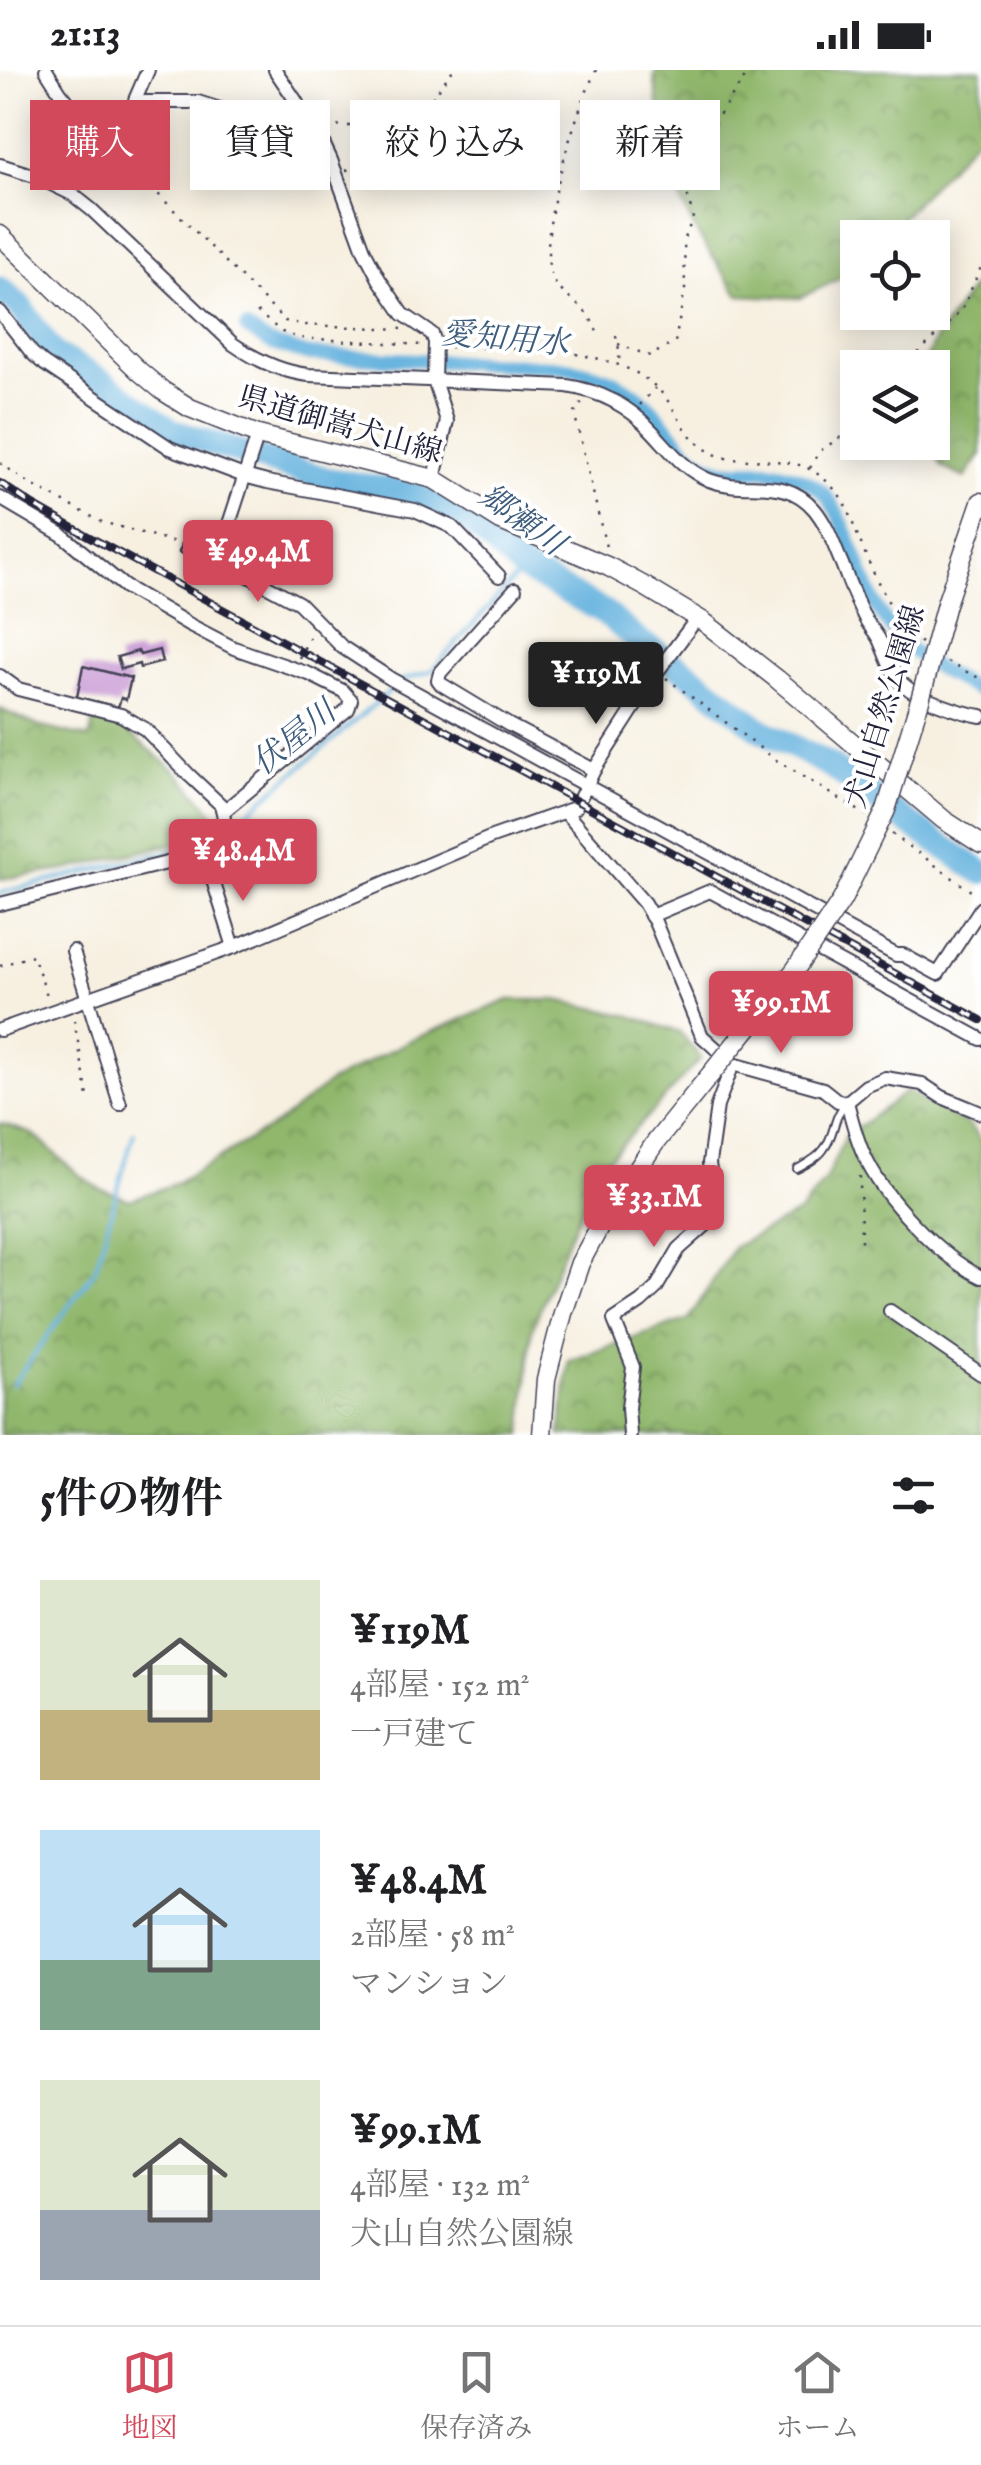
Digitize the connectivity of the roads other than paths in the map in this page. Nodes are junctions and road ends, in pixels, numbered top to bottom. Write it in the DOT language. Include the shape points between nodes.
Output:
graph roads {
  1 [pos="46,70"];
  2 [pos="148,70"];
  3 [pos="275,70"];
  4 [pos="67,100"];
  5 [pos="135,100"];
  6 [pos="295,100"];
  7 [pos="330,161"];
  8 [pos="0,165"];
  9 [pos="30,174"];
  10 [pos="64,190"];
  11 [pos="0,235"];
  12 [pos="0,312"];
  13 [pos="434,380"];
  14 [pos="257,439"];
  15 [pos="244,476"];
  16 [pos="434,478"];
  17 [pos="0,498"];
  18 [pos="981,502"];
  19 [pos="228,527"];
  20 [pos="220,561"];
  21 [pos="499,576"];
  22 [pos="515,589"];
  23 [pos="698,617"];
  24 [pos="0,676"];
  25 [pos="981,716"];
  26 [pos="594,770"];
  27 [pos="587,785"];
  28 [pos="224,810"];
  29 [pos="566,813"];
  30 [pos="981,844"];
  31 [pos="211,874"];
  32 [pos="0,904"];
  33 [pos="981,908"];
  34 [pos="652,916"];
  35 [pos="234,947"];
  36 [pos="73,952"];
  37 [pos="88,1000"];
  38 [pos="0,1030"];
  39 [pos="981,1040"];
  40 [pos="733,1064"];
  41 [pos="847,1102"];
  42 [pos="120,1104"];
  43 [pos="981,1112"];
  44 [pos="797,1169"];
  45 [pos="981,1277"];
  46 [pos="890,1311"];
  47 [pos="981,1374"];
  48 [pos="542,1435"];
  49 [pos="630,1435"];
  1 -- 4 [label="street"];
  2 -- 5 [label="street"];
  3 -- 6 [label="street"];
  7 -- 13 [label="street" via="379,279 408,318 432,334"];
  8 -- 9 [label="street"];
  10 -- 13 [label="street" via="260,361 294,373"];
  11 -- 14 [label="main road, 県道御嵩犬山線" via="12,256 163,391"];
  12 -- 15 [label="street" via="56,373 170,448"];
  13 -- 16 [label="street" via="447,421"];
  13 -- 25 [label="street" via="587,389 632,413 679,462 712,481 794,491 824,523 902,684"];
  14 -- 15 [label="street"];
  14 -- 16 [label="main road, 県道御嵩犬山線"];
  15 -- 19 [label="street"];
  15 -- 21 [label="street" via="416,510 452,527"];
  16 -- 23 [label="main road, 県道御嵩犬山線" via="502,521 609,567"];
  17 -- 28 [label="street" via="190,625 344,691 351,700"];
  18 -- 48 [label="main road, 犬山自然公園線, bridge" via="886,810 842,900 795,970 655,1143 600,1226 563,1313 546,1379"];
  19 -- 20 [label="street"];
  19 -- 20 [label="street" via="202,559 212,566"];
  20 -- 27 [label="street" via="299,603 342,648 408,689"];
  22 -- 26 [label="street" via="438,680"];
  23 -- 26 [label="street"];
  23 -- 30 [label="main road, 県道御嵩犬山線"];
  24 -- 28 [label="street" via="18,690 121,716 146,729"];
  26 -- 27 [label="street"];
  27 -- 29 [label="street"];
  27 -- 33 [label="street" via="938,974"];
  28 -- 31 [label="street" via="223,842"];
  29 -- 34 [label="street"];
  29 -- 35 [label="street" via="492,837"];
  31 -- 32 [label="street" via="194,860 171,862"];
  31 -- 35 [label="street"];
  34 -- 39 [label="street" via="710,891"];
  34 -- 40 [label="street" via="702,1036"];
  35 -- 37 [label="street"];
  36 -- 37 [label="street"];
  37 -- 38 [label="street"];
  37 -- 42 [label="street"];
  40 -- 41 [label="street"];
  40 -- 49 [label="street" via="717,1106 709,1162 716,1216 679,1249 656,1288 614,1320 632,1367"];
  41 -- 43 [label="street" via="885,1078 922,1084"];
  41 -- 44 [label="lane" via="824,1151"];
  41 -- 45 [label="street" via="864,1156 888,1194 955,1262"];
  46 -- 47 [label="street"];
}
